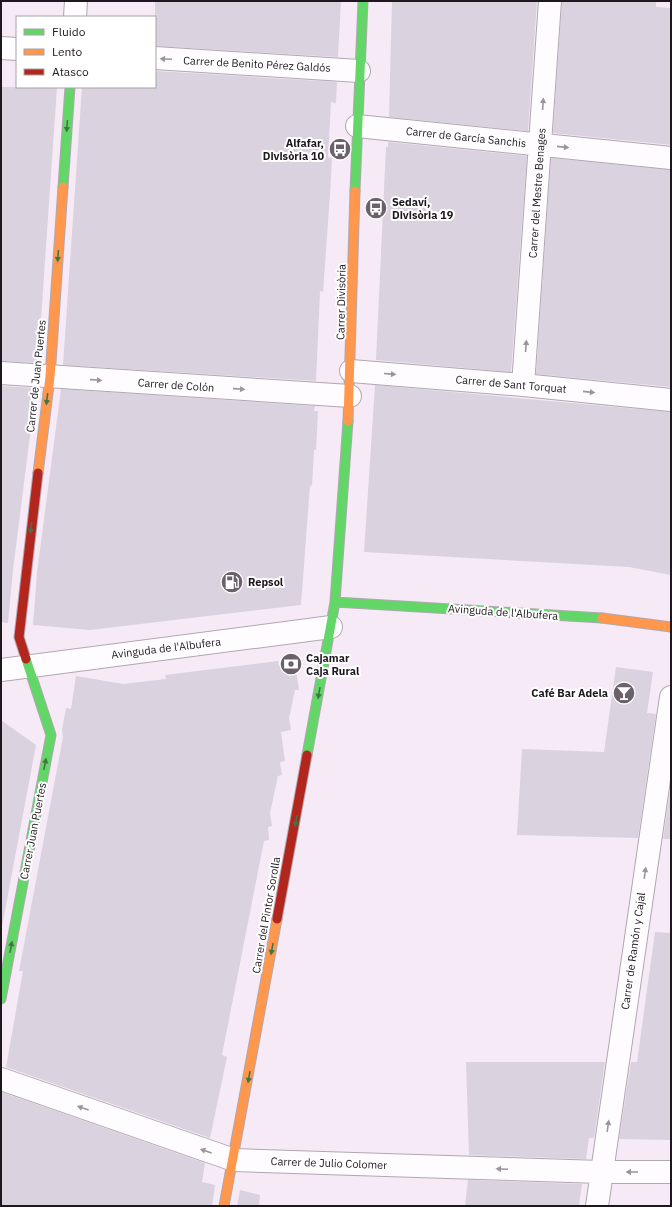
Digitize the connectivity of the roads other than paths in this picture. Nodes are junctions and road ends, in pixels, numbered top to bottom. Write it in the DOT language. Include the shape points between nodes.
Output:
graph roads {
  1 [pos="76,1"];
  2 [pos="364,1"];
  3 [pos="550,1"];
  4 [pos="75,16"];
  5 [pos="1,48"];
  6 [pos="16,49"];
  7 [pos="156,58"];
  8 [pos="359,70"];
  9 [pos="70,88"];
  10 [pos="357,126"];
  11 [pos="540,144"];
  12 [pos="671,158"];
  13 [pos="351,371"];
  14 [pos="1,373"];
  15 [pos="50,377"];
  16 [pos="524,385"];
  17 [pos="350,396"];
  18 [pos="671,400"];
  19 [pos="335,602"];
  20 [pos="331,627"];
  21 [pos="671,627"];
  22 [pos="28,665"];
  23 [pos="1,670"];
  24 [pos="671,697"];
  25 [pos="1,999"];
  26 [pos="1,1079"];
  27 [pos="234,1160"];
  28 [pos="601,1172"];
  29 [pos="671,1172"];
  30 [pos="224,1206"];
  31 [pos="597,1206"];
  1 -- 4 [label="street"];
  2 -- 8 [label="street, Carrer Divisòria"];
  11 -- 3 [label="street, Carrer del Mestre Benages, one-way"];
  5 -- 6 [label="street"];
  8 -- 7 [label="street, Carrer de Benito Pérez Galdós, one-way"];
  8 -- 10 [label="street, Carrer Divisòria"];
  9 -- 15 [label="street, Carrer de Juan Puertes, one-way"];
  10 -- 11 [label="street, Carrer de García Sanchis"];
  10 -- 13 [label="street, Carrer Divisòria"];
  11 -- 12 [label="street, Carrer de García Sanchis, one-way"];
  16 -- 11 [label="street, Carrer del Mestre Benages, one-way"];
  13 -- 16 [label="street, Carrer de Sant Torquat, one-way"];
  13 -- 17 [label="street, Carrer Divisòria"];
  14 -- 15 [label="street, Carrer de Colón"];
  15 -- 17 [label="street, Carrer de Colón, one-way"];
  15 -- 22 [label="street, Carrer de Juan Puertes, one-way" via="19,637"];
  16 -- 18 [label="street, Carrer de Sant Torquat, one-way"];
  17 -- 19 [label="street, Carrer Divisòria"];
  19 -- 20 [label="street, Carrer del Pintor Sorolla"];
  19 -- 21 [label="street, Avinguda de l'Albufera" via="626,620"];
  20 -- 22 [label="street, Avinguda de l'Albufera"];
  20 -- 27 [label="street, Carrer del Pintor Sorolla, one-way"];
  22 -- 23 [label="street, Avinguda de l'Albufera"];
  25 -- 22 [label="street, Carrer Juan Puertes, one-way" via="51,735"];
  28 -- 24 [label="street, Carrer de Ramón y Cajal, one-way"];
  27 -- 26 [label="street, Carrer de Julio Colomer, one-way"];
  28 -- 27 [label="street, Carrer de Julio Colomer, one-way"];
  27 -- 30 [label="street, Carrer del Pintor Sorolla"];
  29 -- 28 [label="street, Carrer de Julio Colomer, one-way"];
  28 -- 31 [label="street, Carrer de Ramón y Cajal"];
}
